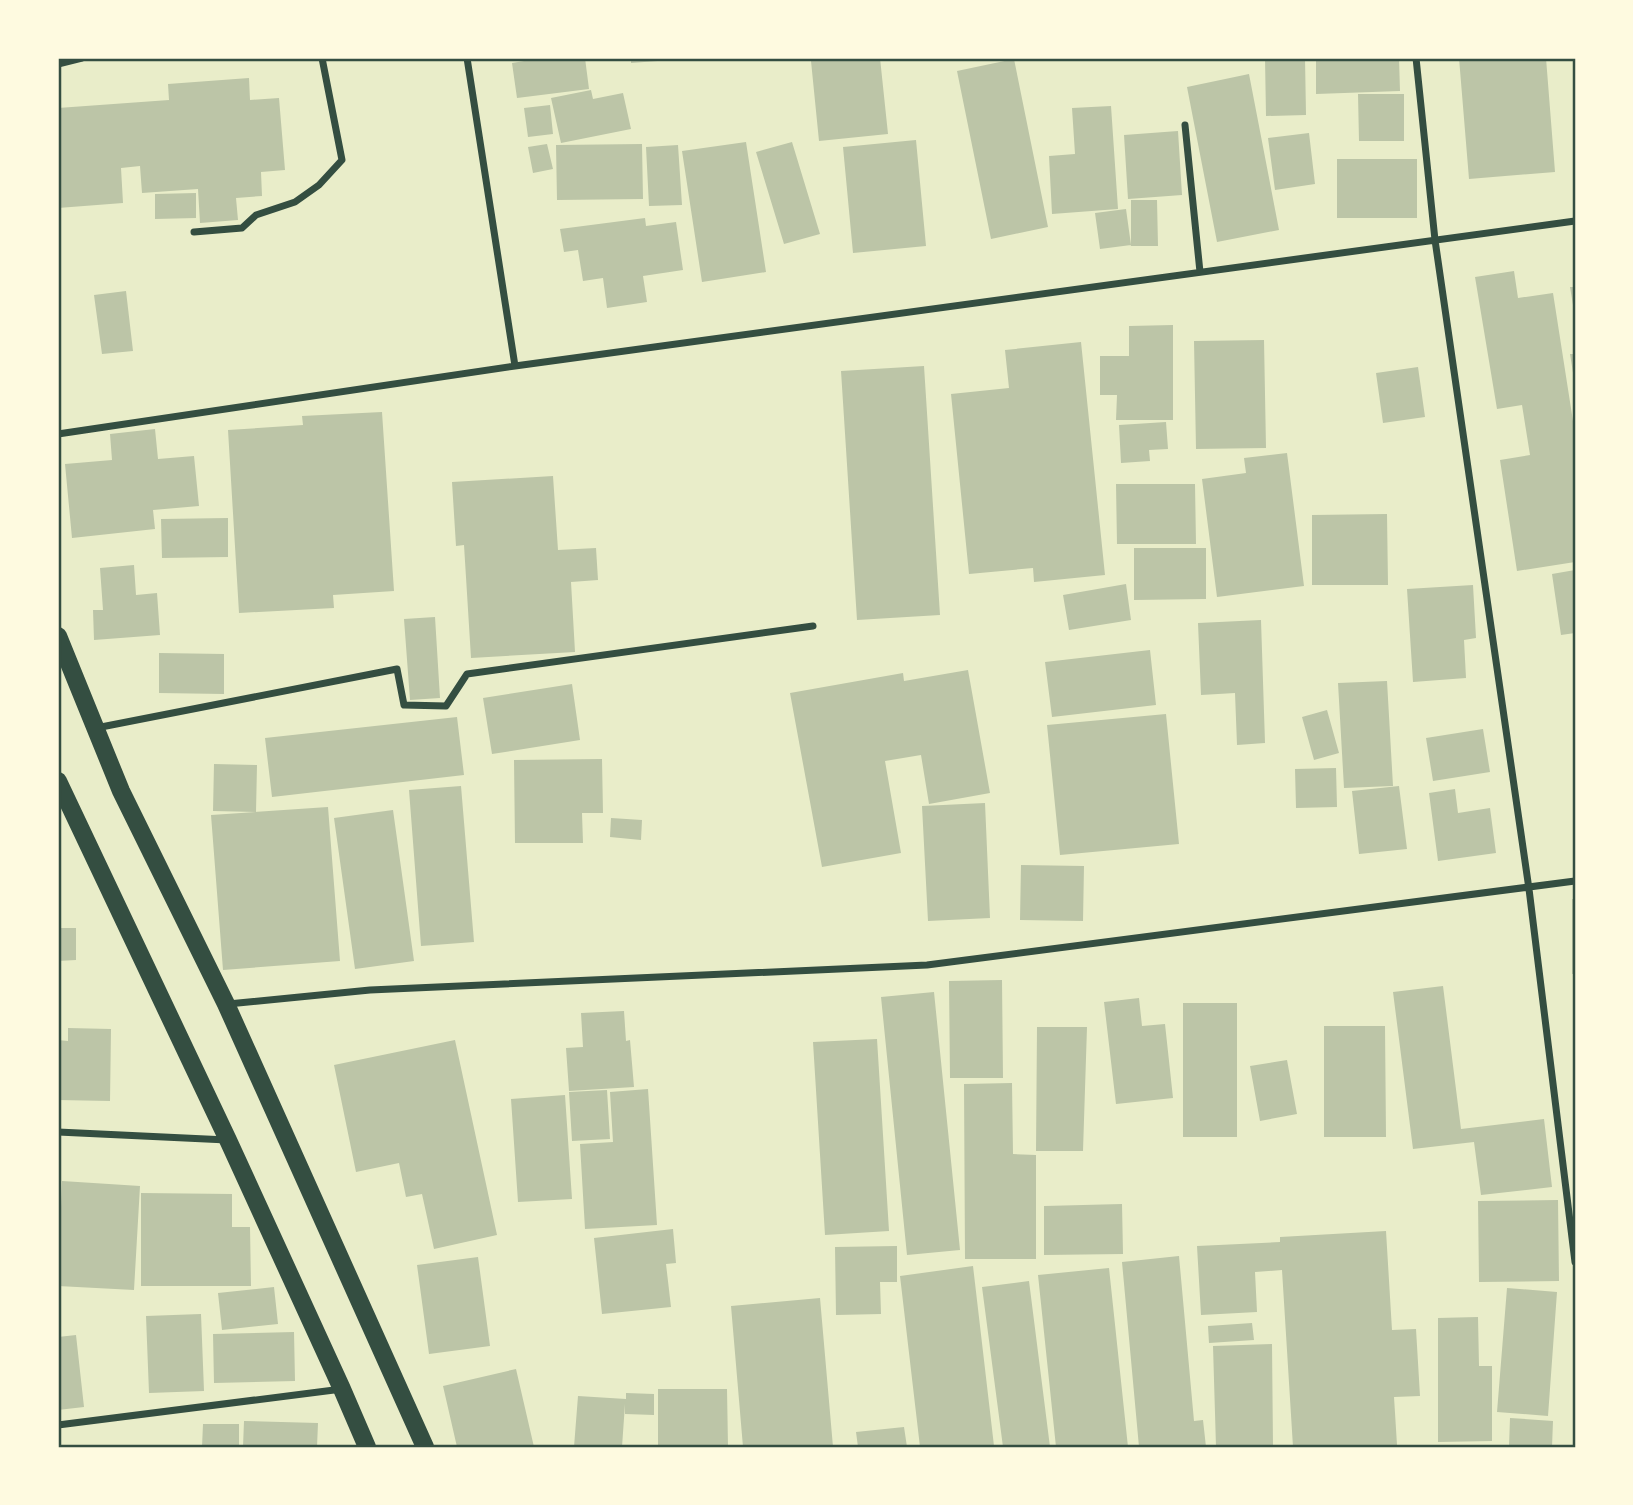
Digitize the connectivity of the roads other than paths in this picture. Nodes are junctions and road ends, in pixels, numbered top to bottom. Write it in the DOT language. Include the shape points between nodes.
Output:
graph roads {
  1 [pos="82,58"];
  2 [pos="322,58"];
  3 [pos="467,58"];
  4 [pos="1416,58"];
  5 [pos="58,64"];
  6 [pos="1185,124"];
  7 [pos="1575,221"];
  8 [pos="194,232"];
  9 [pos="1435,240"];
  10 [pos="1200,272"];
  11 [pos="516,366"];
  12 [pos="58,434"];
  13 [pos="813,626"];
  14 [pos="58,636"];
  15 [pos="95,728"];
  16 [pos="58,781"];
  17 [pos="1575,881"];
  18 [pos="1529,889"];
  19 [pos="226,1004"];
  20 [pos="58,1132"];
  21 [pos="228,1140"];
  22 [pos="1575,1262"];
  23 [pos="342,1389"];
  24 [pos="58,1425"];
  25 [pos="367,1447"];
  26 [pos="425,1447"];
  1 -- 5 [label="street"];
  2 -- 8 [label="street" via="342,160 295,202 256,215 242,228"];
  3 -- 11 [label="street"];
  4 -- 9 [label="street"];
  6 -- 10 [label="street"];
  7 -- 9 [label="street"];
  9 -- 10 [label="street"];
  9 -- 18 [label="street"];
  10 -- 11 [label="street"];
  11 -- 12 [label="street"];
  13 -- 15 [label="street" via="467,674 446,706 404,705 397,669"];
  14 -- 15 [label="main road"];
  15 -- 19 [label="main road" via="121,791"];
  16 -- 21 [label="main road"];
  17 -- 18 [label="street"];
  18 -- 19 [label="street" via="927,965 370,990"];
  18 -- 22 [label="street"];
  19 -- 26 [label="main road"];
  20 -- 21 [label="street"];
  21 -- 23 [label="main road"];
  23 -- 24 [label="street"];
  23 -- 25 [label="main road"];
}
